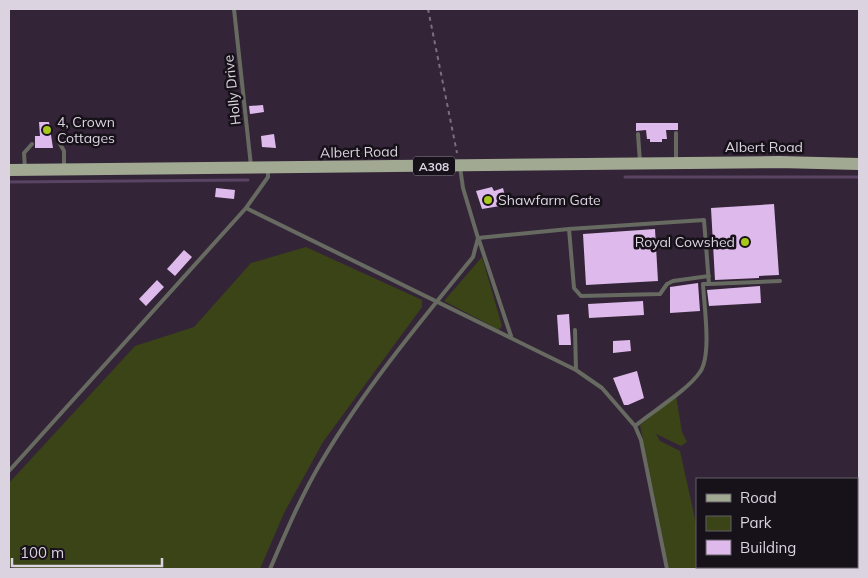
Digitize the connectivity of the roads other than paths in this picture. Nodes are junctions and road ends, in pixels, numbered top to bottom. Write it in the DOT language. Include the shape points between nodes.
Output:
graph roads {
  1 [pos="234,9"];
  2 [pos="676,133"];
  3 [pos="638,134"];
  4 [pos="59,142"];
  5 [pos="32,144"];
  6 [pos="640,163"];
  7 [pos="676,163"];
  8 [pos="859,164"];
  9 [pos="460,166"];
  10 [pos="251,168"];
  11 [pos="268,168"];
  12 [pos="64,169"];
  13 [pos="9,170"];
  14 [pos="26,170"];
  15 [pos="246,208"];
  16 [pos="569,229"];
  17 [pos="478,238"];
  18 [pos="708,276"];
  19 [pos="780,281"];
  20 [pos="709,284"];
  21 [pos="436,302"];
  22 [pos="575,330"];
  23 [pos="511,336"];
  24 [pos="576,370"];
  25 [pos="635,426"];
  26 [pos="9,471"];
  27 [pos="270,569"];
  28 [pos="667,569"];
  1 -- 10 [label="lane, Holly Drive"];
  2 -- 7 [label="lane"];
  3 -- 6 [label="lane"];
  4 -- 12 [label="lane" via="64,151"];
  5 -- 14 [label="lane" via="24,153"];
  6 -- 7 [label="main road, Albert Road / A308"];
  6 -- 9 [label="main road, Albert Road / A308"];
  7 -- 8 [label="main road, Albert Road / A308"];
  9 -- 11 [label="main road, Albert Road / A308"];
  9 -- 17 [label="lane"];
  10 -- 11 [label="main road, Albert Road / A308"];
  10 -- 12 [label="main road, Albert Road / A308"];
  11 -- 15 [label="lane" via="268,177"];
  12 -- 14 [label="main road, Albert Road / A308"];
  13 -- 14 [label="main road, Albert Road / A308"];
  15 -- 21 [label="lane"];
  15 -- 26 [label="lane"];
  16 -- 17 [label="lane"];
  16 -- 18 [label="lane" via="704,220"];
  16 -- 18 [label="lane" via="574,288 581,296 660,294 673,281"];
  17 -- 21 [label="lane" via="473,257"];
  17 -- 23 [label="lane"];
  18 -- 20 [label="lane"];
  19 -- 20 [label="lane"];
  20 -- 25 [label="lane" via="703,284 706,350 702,371"];
  21 -- 23 [label="lane"];
  21 -- 27 [label="lane" via="327,452 292,517"];
  22 -- 24 [label="lane"];
  23 -- 24 [label="lane"];
  24 -- 25 [label="lane" via="602,388"];
  25 -- 28 [label="lane" via="643,450"];
}
